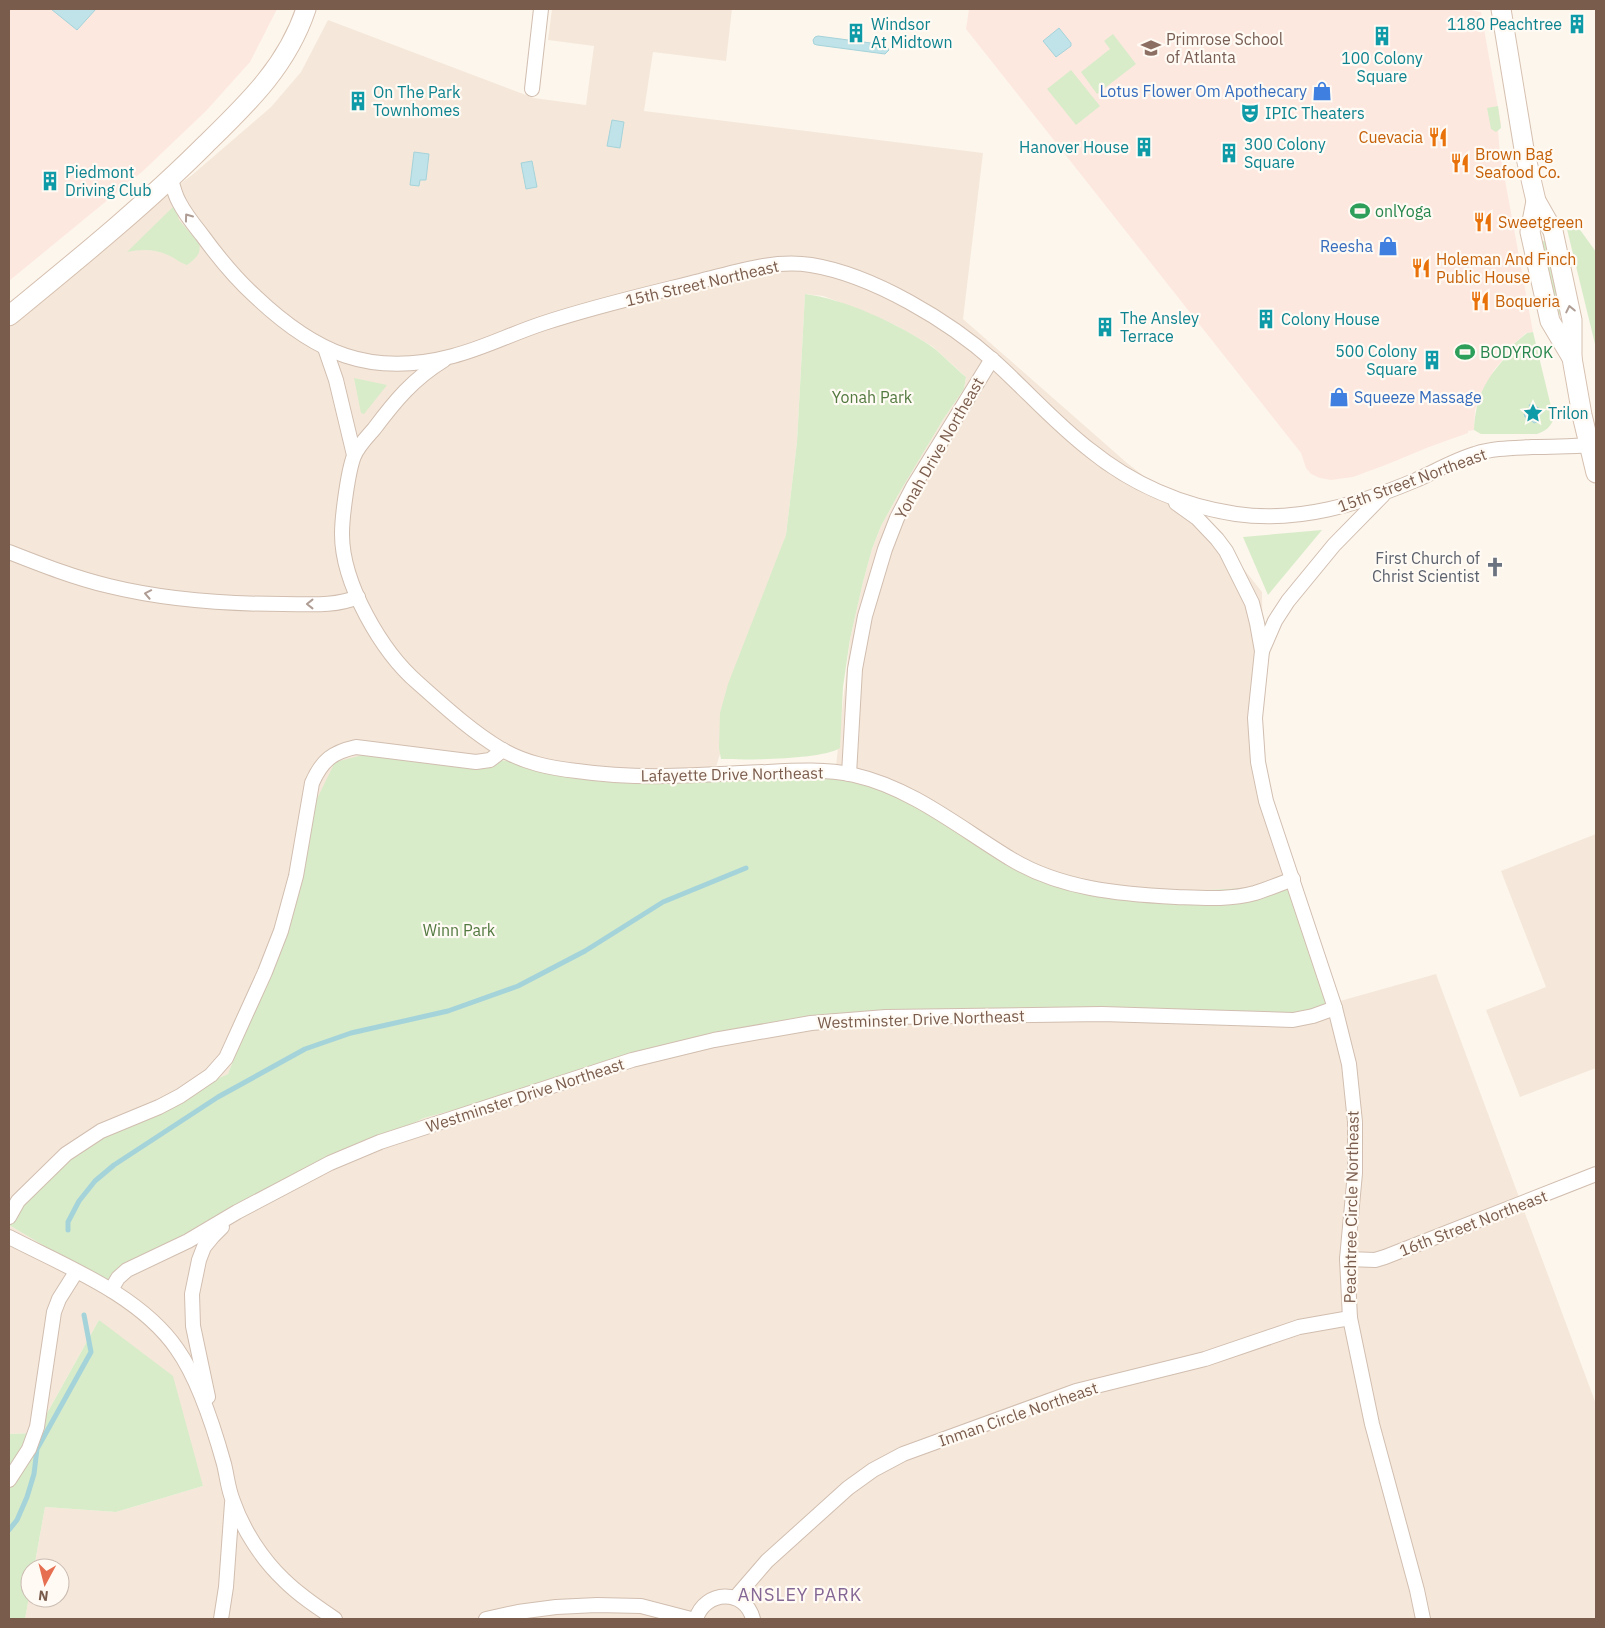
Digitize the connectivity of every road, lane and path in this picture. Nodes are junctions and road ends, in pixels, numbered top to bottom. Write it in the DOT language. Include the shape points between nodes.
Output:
graph roads {
  1 [pos="306,9"];
  2 [pos="542,9"];
  3 [pos="1501,9"];
  4 [pos="532,89"];
  5 [pos="171,179"];
  6 [pos="9,316"];
  7 [pos="325,348"];
  8 [pos="453,356"];
  9 [pos="992,359"];
  10 [pos="1593,445"];
  11 [pos="354,455"];
  12 [pos="1596,473"];
  13 [pos="1155,492"];
  14 [pos="1386,492"];
  15 [pos="9,552"];
  16 [pos="358,597"];
  17 [pos="1262,651"];
  18 [pos="503,750"];
  19 [pos="849,774"];
  20 [pos="1292,879"];
  21 [pos="1335,1008"];
  22 [pos="1596,1174"];
  23 [pos="238,1212"];
  24 [pos="9,1217"];
  25 [pos="9,1237"];
  26 [pos="1347,1259"];
  27 [pos="76,1272"];
  28 [pos="111,1290"];
  29 [pos="1350,1318"];
  30 [pos="215,1434"];
  31 [pos="9,1480"];
  32 [pos="232,1500"];
  33 [pos="735,1598"];
  34 [pos="221,1619"];
  35 [pos="335,1619"];
  36 [pos="486,1619"];
  37 [pos="691,1619"];
  38 [pos="696,1619"];
  39 [pos="753,1619"];
  40 [pos="1423,1619"];
  1 -- 5 [label="main road" via="280,64 256,95"];
  2 -- 4 [label="street"];
  3 -- 10 [label="main road" via="1524,149 1536,201 1553,231 1572,320 1572,358"];
  5 -- 6 [label="main road"];
  7 -- 5 [label="street, 15th Street Northeast, one-way" via="261,303 242,284 181,207"];
  7 -- 8 [label="street, 15th Street Northeast" via="352,359 377,364"];
  7 -- 11 [label="street, Lafayette Drive Northeast"];
  8 -- 9 [label="street, 15th Street Northeast" via="563,317 754,267 789,263 833,270 886,290 950,328"];
  8 -- 11 [label="street, Lafayette Drive Northeast" via="429,369 398,397"];
  9 -- 13 [label="street, 15th Street Northeast" via="1089,450"];
  9 -- 19 [label="street, Yonah Drive Northeast" via="913,487 885,549 855,669"];
  10 -- 12 [label="main road"];
  10 -- 14 [label="street, 15th Street Northeast" via="1513,448 1476,454"];
  11 -- 16 [label="street, Lafayette Drive Northeast" via="342,537 346,562"];
  13 -- 14 [label="street, 15th Street Northeast" via="1216,511 1262,517 1314,514"];
  13 -- 17 [label="street, Peachtree Circle Northeast" via="1197,518 1226,551 1252,602"];
  14 -- 17 [label="street, Peachtree Circle Northeast" via="1334,545 1288,601"];
  16 -- 15 [label="street, one-way" via="335,604 247,604 155,596 64,573"];
  16 -- 18 [label="street, Lafayette Drive Northeast" via="378,637 406,672 472,730"];
  17 -- 20 [label="street, Peachtree Circle Northeast" via="1255,718 1258,762 1266,801"];
  18 -- 19 [label="street, Lafayette Drive Northeast" via="549,768 610,776 812,771"];
  18 -- 24 [label="street" via="490,760 476,762 356,747 339,751 325,760 312,783 296,876 281,931 226,1058 210,1075 180,1096 101,1132 66,1154 18,1201"];
  19 -- 20 [label="street, Lafayette Drive Northeast" via="902,791 1015,861 1046,876 1085,888 1129,895 1217,899 1254,893"];
  20 -- 21 [label="street, Peachtree Circle Northeast"];
  21 -- 23 [label="street, Westminster Drive Northeast" via="1293,1020 1102,1014 886,1017 811,1023 740,1034 632,1060 380,1142 330,1163"];
  21 -- 26 [label="street, Peachtree Circle Northeast" via="1349,1064 1355,1122 1355,1173"];
  22 -- 26 [label="street, 16th Street Northeast" via="1385,1257"];
  23 -- 28 [label="street, Westminster Drive Northeast" via="188,1241 126,1270"];
  23 -- 30 [label="street, Westminster Drive Northeast" via="204,1247 192,1294 193,1326"];
  25 -- 27 [label="street"];
  26 -- 29 [label="street, Peachtree Circle Northeast"];
  27 -- 28 [label="street"];
  27 -- 31 [label="street" via="54,1312 37,1427 30,1449"];
  28 -- 30 [label="street" via="134,1304 177,1349 191,1373"];
  29 -- 33 [label="street, Inman Circle Northeast" via="1299,1326 1205,1359 1076,1391 903,1454 848,1488 767,1561"];
  29 -- 40 [label="street, Peachtree Circle Northeast" via="1372,1424"];
  30 -- 32 [label="street"];
  32 -- 34 [label="street"];
  32 -- 35 [label="street" via="246,1530 283,1580"];
  33 -- 38 [label="street" via="727,1596 710,1600"];
  33 -- 39 [label="street" via="747,1608"];
  36 -- 37 [label="street" via="556,1607 597,1605 641,1606"];
}
